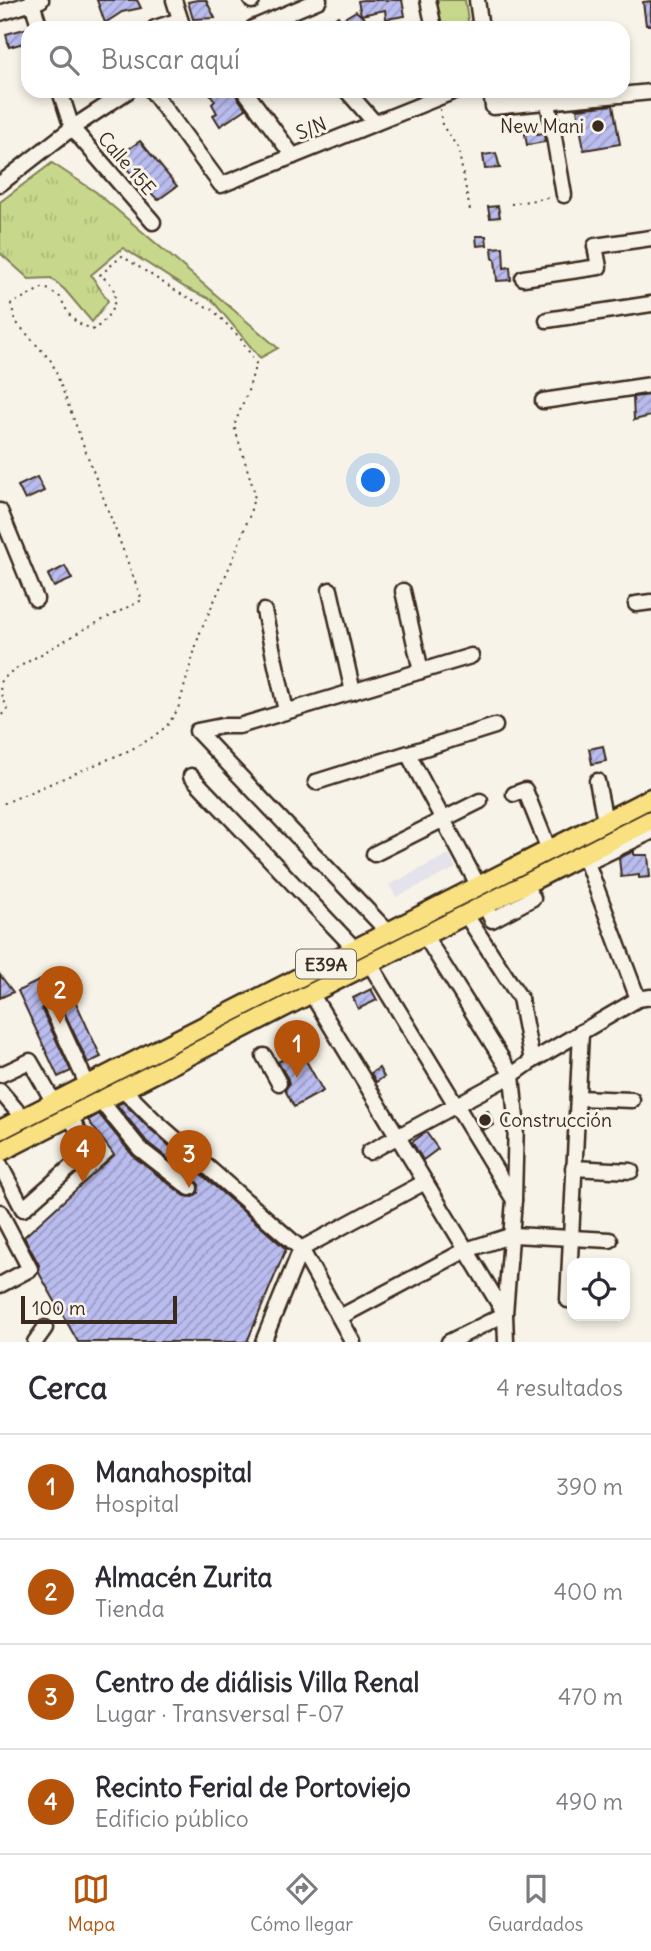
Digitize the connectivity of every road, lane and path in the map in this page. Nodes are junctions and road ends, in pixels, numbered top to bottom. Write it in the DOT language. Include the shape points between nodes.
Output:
graph roads {
  1 [pos="174,0"];
  2 [pos="318,0"];
  3 [pos="428,0"];
  4 [pos="477,0"];
  5 [pos="35,1"];
  6 [pos="0,13"];
  7 [pos="281,16"];
  8 [pos="39,21"];
  9 [pos="181,21"];
  10 [pos="269,21"];
  11 [pos="286,21"];
  12 [pos="432,21"];
  13 [pos="480,21"];
  14 [pos="651,92"];
  15 [pos="630,94"];
  16 [pos="62,98"];
  17 [pos="117,98"];
  18 [pos="157,98"];
  19 [pos="250,98"];
  20 [pos="352,98"];
  21 [pos="436,98"];
  22 [pos="445,98"];
  23 [pos="492,98"];
  24 [pos="589,98"];
  25 [pos="548,102"];
  26 [pos="375,123"];
  27 [pos="72,128"];
  28 [pos="293,156"];
  29 [pos="1,182"];
  30 [pos="564,195"];
  31 [pos="511,204"];
  32 [pos="470,210"];
  33 [pos="153,222"];
  34 [pos="651,238"];
  35 [pos="523,278"];
  36 [pos="651,304"];
  37 [pos="547,320"];
  38 [pos="651,385"];
  39 [pos="543,401"];
  40 [pos="1,514"];
  41 [pos="330,590"];
  42 [pos="403,591"];
  43 [pos="36,599"];
  44 [pos="264,611"];
  45 [pos="471,656"];
  46 [pos="421,671"];
  47 [pos="0,682"];
  48 [pos="0,688"];
  49 [pos="353,692"];
  50 [pos="286,711"];
  51 [pos="0,717"];
  52 [pos="495,726"];
  53 [pos="408,754"];
  54 [pos="191,776"];
  55 [pos="597,781"];
  56 [pos="316,782"];
  57 [pos="514,793"];
  58 [pos="651,798"];
  59 [pos="480,801"];
  60 [pos="0,805"];
  61 [pos="442,820"];
  62 [pos="651,820"];
  63 [pos="605,821"];
  64 [pos="651,832"];
  65 [pos="651,845"];
  66 [pos="616,849"];
  67 [pos="549,850"];
  68 [pos="374,853"];
  69 [pos="588,856"];
  70 [pos="478,885"];
  71 [pos="466,915"];
  72 [pos="388,932"];
  73 [pos="425,936"];
  74 [pos="355,949"];
  75 [pos="370,964"];
  76 [pos="323,965"];
  77 [pos="332,983"];
  78 [pos="311,993"];
  79 [pos="645,998"];
  80 [pos="51,1006"];
  81 [pos="581,1032"];
  82 [pos="264,1056"];
  83 [pos="532,1061"];
  84 [pos="0,1075"];
  85 [pos="512,1075"];
  86 [pos="279,1083"];
  87 [pos="88,1086"];
  88 [pos="122,1088"];
  89 [pos="0,1091"];
  90 [pos="49,1094"];
  91 [pos="578,1098"];
  92 [pos="100,1100"];
  93 [pos="632,1100"];
  94 [pos="456,1105"];
  95 [pos="69,1116"];
  96 [pos="23,1118"];
  97 [pos="0,1129"];
  98 [pos="399,1136"];
  99 [pos="0,1152"];
  100 [pos="369,1152"];
  101 [pos="0,1166"];
  102 [pos="573,1168"];
  103 [pos="631,1171"];
  104 [pos="425,1182"];
  105 [pos="190,1188"];
  106 [pos="514,1200"];
  107 [pos="0,1212"];
  108 [pos="513,1236"];
  109 [pos="570,1239"];
  110 [pos="610,1240"];
  111 [pos="301,1249"];
  112 [pos="466,1250"];
  113 [pos="569,1258"];
  114 [pos="0,1285"];
  115 [pos="505,1314"];
  116 [pos="340,1317"];
  117 [pos="45,1328"];
  118 [pos="35,1342"];
  119 [pos="263,1342"];
  120 [pos="353,1342"];
  121 [pos="449,1342"];
  122 [pos="506,1342"];
  1 -- 9 [label="street"];
  2 -- 7 [label="street"];
  3 -- 12 [label="street"];
  4 -- 13 [label="street"];
  5 -- 6 [label="street"];
  5 -- 8 [label="street"];
  7 -- 10 [label="street"];
  7 -- 11 [label="street"];
  14 -- 15 [label="street"];
  16 -- 27 [label="street"];
  17 -- 27 [label="street"];
  18 -- 28 [label="street, S/N" via="221,185"];
  19 -- 28 [label="street"];
  20 -- 26 [label="street"];
  21 -- 26 [label="street, S/N"];
  22 -- 32 [label="path" via="442,125 458,148"];
  23 -- 25 [label="street" via="494,107"];
  24 -- 25 [label="street"];
  25 -- 30 [label="street"];
  26 -- 28 [label="street, S/N"];
  27 -- 29 [label="street"];
  27 -- 33 [label="street, Calle 15E"];
  30 -- 31 [label="path"];
  34 -- 35 [label="street" via="595,246 599,267"];
  36 -- 37 [label="street"];
  38 -- 39 [label="street"];
  40 -- 43 [label="street"];
  41 -- 49 [label="street"];
  42 -- 46 [label="street"];
  44 -- 50 [label="street"];
  45 -- 46 [label="street"];
  46 -- 49 [label="street"];
  47 -- 60 [label="path" via="81,631 142,600 52,362 16,322 11,304 44,287 60,297 76,322 94,330 115,303 113,287 100,275 122,256 213,310 256,363 234,426 255,494 250,517 199,635 178,709 167,726 130,750"];
  48 -- 51 [label="path" via="7,709"];
  49 -- 50 [label="street"];
  50 -- 72 [label="street" via="239,726 197,731"];
  52 -- 53 [label="street"];
  53 -- 56 [label="street"];
  53 -- 61 [label="street"];
  54 -- 74 [label="street"];
  55 -- 63 [label="street"];
  57 -- 67 [label="street" via="525,790"];
  58 -- 63 [label="main road, E39A"];
  59 -- 61 [label="street"];
  61 -- 68 [label="street"];
  61 -- 70 [label="street"];
  62 -- 69 [label="main road, E39A"];
  63 -- 67 [label="main road, E39A"];
  64 -- 66 [label="street"];
  65 -- 66 [label="street"];
  66 -- 69 [label="street"];
  67 -- 70 [label="main road, E39A"];
  69 -- 71 [label="main road, E39A"];
  69 -- 79 [label="street"];
  70 -- 72 [label="main road, E39A"];
  71 -- 73 [label="main road, E39A"];
  71 -- 83 [label="street" via="520,998"];
  72 -- 74 [label="main road, E39A"];
  73 -- 75 [label="main road, E39A"];
  73 -- 85 [label="street"];
  74 -- 76 [label="main road, E39A"];
  75 -- 77 [label="main road, E39A"];
  75 -- 94 [label="street"];
  76 -- 77 [label="main road"];
  76 -- 87 [label="main road, E39A"];
  77 -- 78 [label="main road, E39A"];
  78 -- 88 [label="main road, E39A"];
  78 -- 98 [label="street"];
  79 -- 81 [label="street"];
  80 -- 87 [label="street"];
  81 -- 83 [label="street"];
  81 -- 91 [label="street"];
  82 -- 86 [label="street"];
  83 -- 85 [label="street"];
  84 -- 90 [label="street" via="30,1061"];
  85 -- 94 [label="street"];
  85 -- 106 [label="street"];
  87 -- 96 [label="main road, E39A"];
  88 -- 92 [label="main road, E39A"];
  88 -- 111 [label="street"];
  89 -- 96 [label="street"];
  91 -- 93 [label="street"];
  91 -- 102 [label="street"];
  92 -- 95 [label="main road, E39A"];
  92 -- 105 [label="street" via="140,1149"];
  94 -- 98 [label="street"];
  94 -- 106 [label="street"];
  95 -- 99 [label="main road, E39A"];
  95 -- 101 [label="street" via="90,1150 23,1209"];
  96 -- 97 [label="main road, E39A"];
  98 -- 100 [label="street"];
  98 -- 104 [label="street"];
  102 -- 103 [label="street"];
  102 -- 109 [label="street"];
  104 -- 111 [label="street"];
  104 -- 112 [label="street"];
  106 -- 108 [label="street"];
  107 -- 114 [label="street" via="30,1269"];
  108 -- 109 [label="street"];
  108 -- 112 [label="street"];
  108 -- 115 [label="street"];
  109 -- 110 [label="street"];
  109 -- 113 [label="street"];
  111 -- 116 [label="street"];
  111 -- 119 [label="street"];
  112 -- 115 [label="street"];
  112 -- 116 [label="street"];
  115 -- 121 [label="street"];
  115 -- 122 [label="street"];
  116 -- 120 [label="street"];
  117 -- 118 [label="street"];
}
